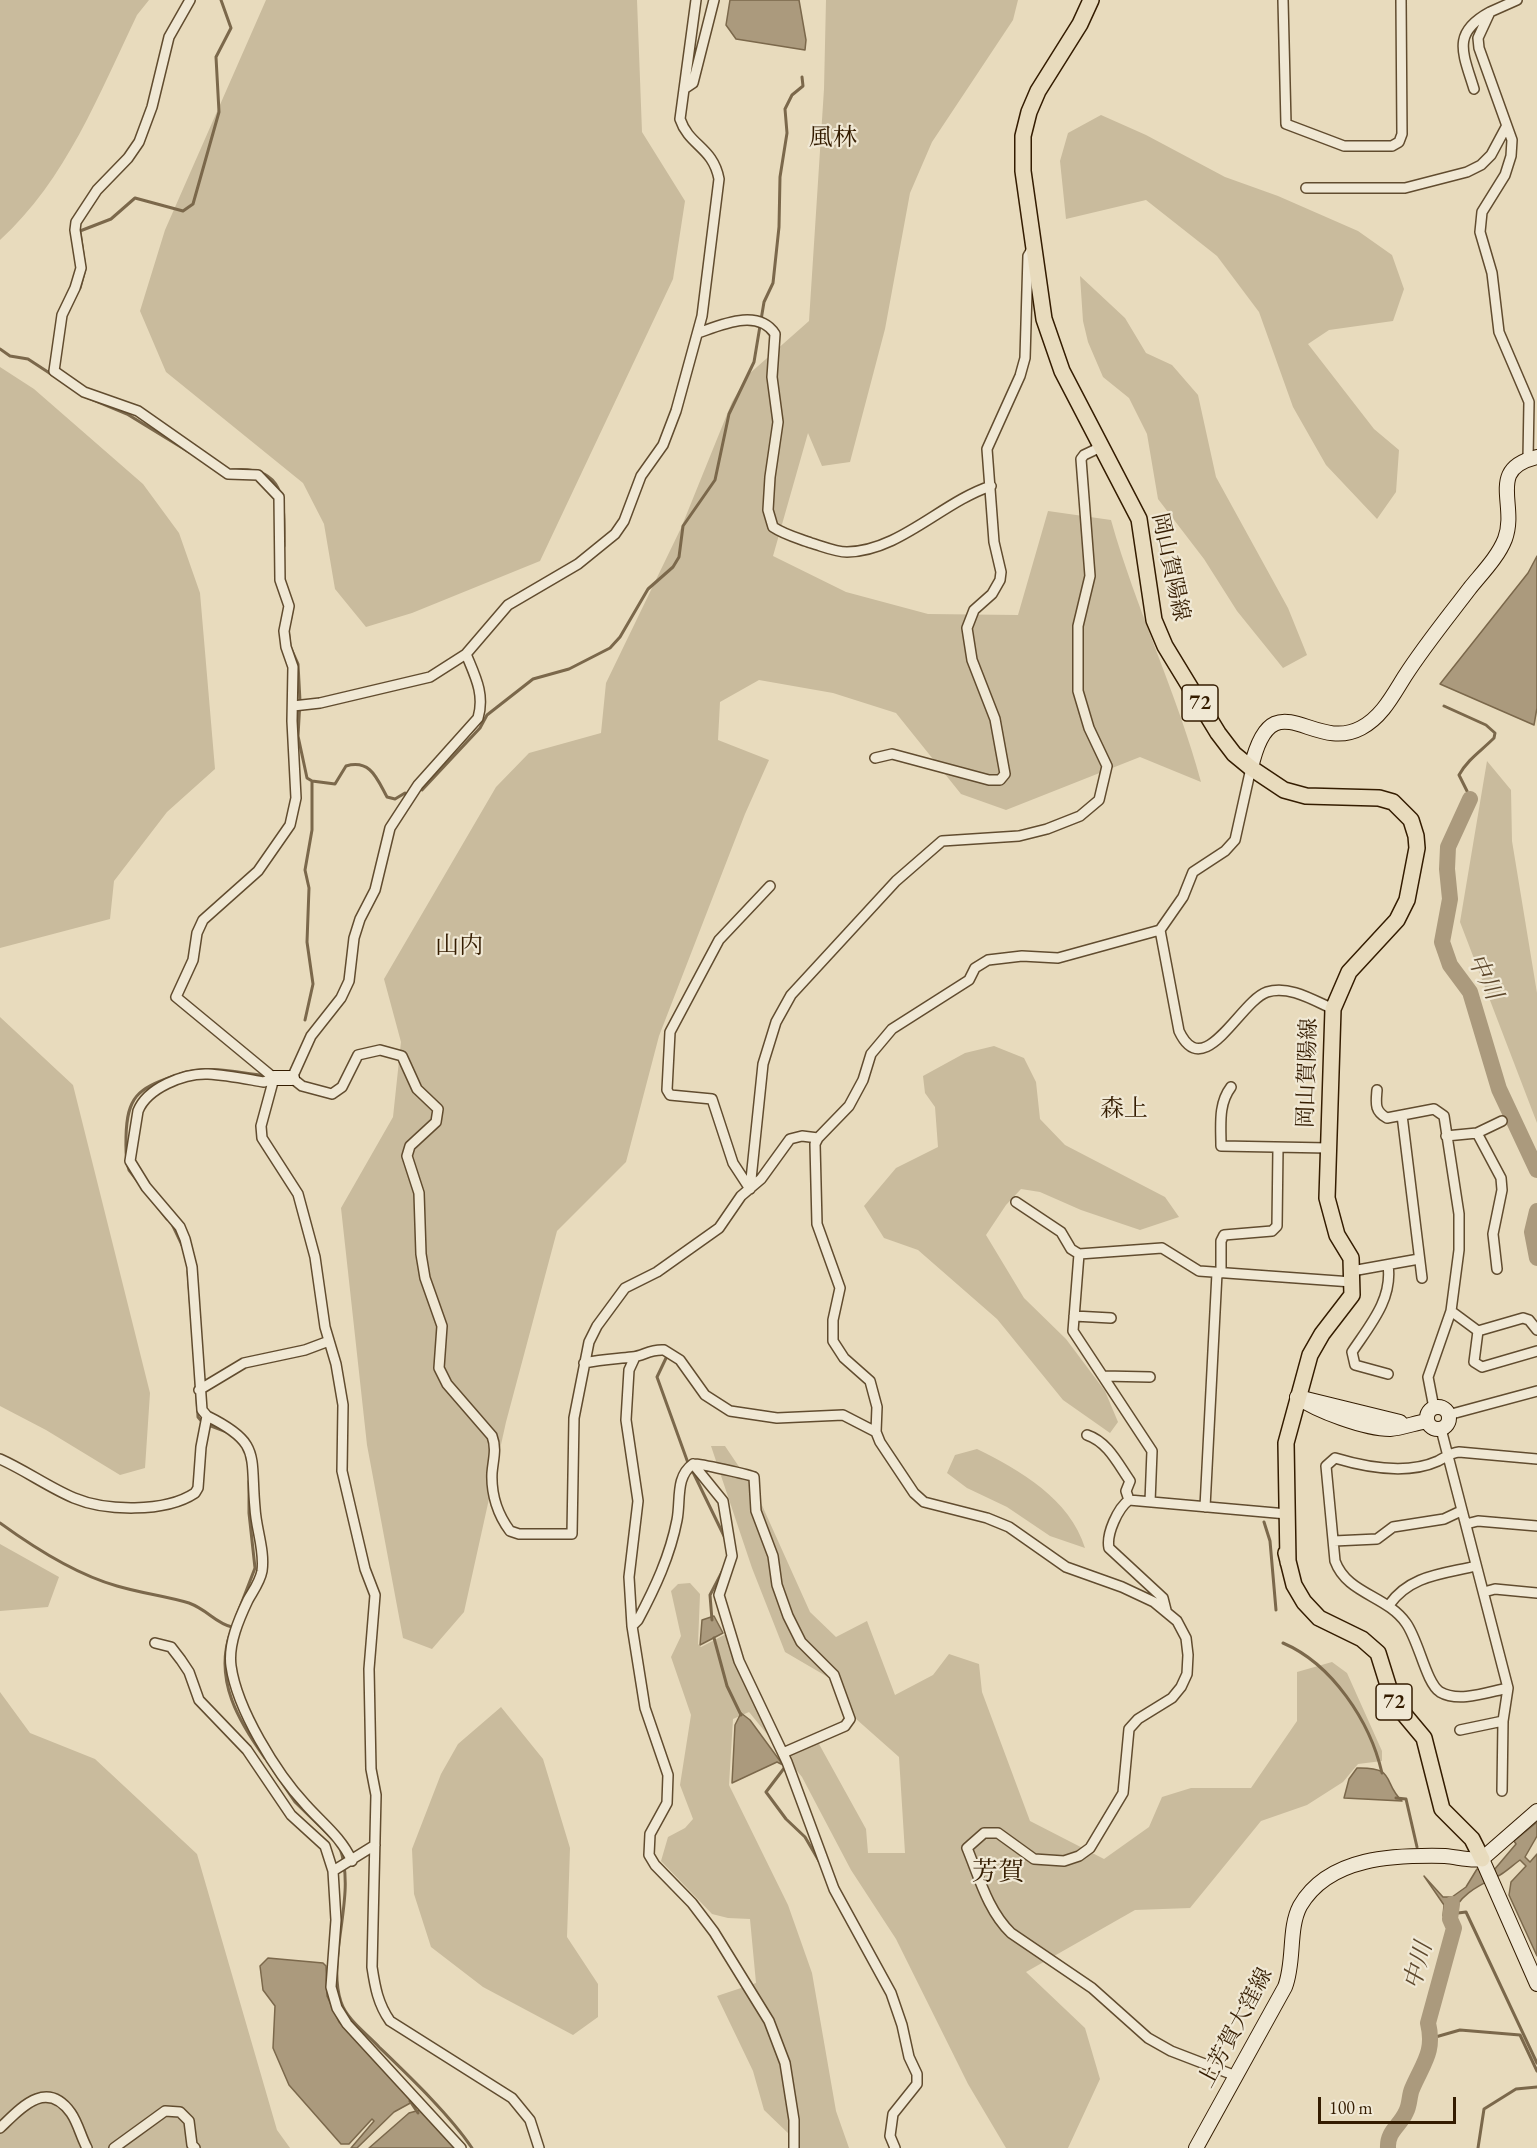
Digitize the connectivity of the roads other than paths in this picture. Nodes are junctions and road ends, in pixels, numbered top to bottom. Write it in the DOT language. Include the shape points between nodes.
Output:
graph roads {
  1 [pos="190,0"];
  2 [pos="696,0"];
  3 [pos="714,0"];
  4 [pos="1091,0"];
  5 [pos="1283,0"];
  6 [pos="1401,0"];
  7 [pos="1517,0"];
  8 [pos="1490,12"];
  9 [pos="684,89"];
  10 [pos="1474,89"];
  11 [pos="1506,127"];
  12 [pos="1306,188"];
  13 [pos="1034,242"];
  14 [pos="698,333"];
  15 [pos="1103,446"];
  16 [pos="1533,458"];
  17 [pos="991,486"];
  18 [pos="466,654"];
  19 [pos="299,705"];
  20 [pos="875,758"];
  21 [pos="1251,768"];
  22 [pos="771,886"];
  23 [pos="1160,930"];
  24 [pos="1333,1009"];
  25 [pos="274,1078"];
  26 [pos="292,1078"];
  27 [pos="1231,1087"];
  28 [pos="1377,1090"];
  29 [pos="1402,1115"];
  30 [pos="1502,1121"];
  31 [pos="1477,1133"];
  32 [pos="1446,1136"];
  33 [pos="818,1138"];
  34 [pos="1278,1148"];
  35 [pos="1328,1148"];
  36 [pos="750,1189"];
  37 [pos="1016,1202"];
  38 [pos="1079,1254"];
  39 [pos="1419,1259"];
  40 [pos="1388,1265"];
  41 [pos="1497,1269"];
  42 [pos="1219,1273"];
  43 [pos="1422,1278"];
  44 [pos="1352,1280"];
  45 [pos="1451,1311"];
  46 [pos="1074,1316"];
  47 [pos="1111,1318"];
  48 [pos="1537,1330"];
  49 [pos="1478,1331"];
  50 [pos="329,1341"];
  51 [pos="1537,1351"];
  52 [pos="635,1357"];
  53 [pos="584,1363"];
  54 [pos="1388,1374"];
  55 [pos="1103,1376"];
  56 [pos="1150,1377"];
  57 [pos="200,1390"];
  58 [pos="1537,1391"];
  59 [pos="1294,1396"];
  60 [pos="1434,1407"];
  61 [pos="1448,1415"];
  62 [pos="1427,1421"];
  63 [pos="206,1422"];
  64 [pos="1441,1429"];
  65 [pos="876,1432"];
  66 [pos="1087,1435"];
  67 [pos="1447,1454"];
  68 [pos="0,1459"];
  69 [pos="1537,1459"];
  70 [pos="693,1464"];
  71 [pos="1129,1500"];
  72 [pos="1150,1502"];
  73 [pos="1205,1507"];
  74 [pos="1461,1511"];
  75 [pos="1285,1514"];
  76 [pos="1466,1524"];
  77 [pos="1537,1526"];
  78 [pos="1334,1541"];
  79 [pos="1476,1566"];
  80 [pos="1484,1592"];
  81 [pos="1537,1593"];
  82 [pos="1389,1605"];
  83 [pos="1166,1610"];
  84 [pos="632,1626"];
  85 [pos="155,1643"];
  86 [pos="1508,1688"];
  87 [pos="1503,1721"];
  88 [pos="1460,1730"];
  89 [pos="250,1741"];
  90 [pos="783,1753"];
  91 [pos="1502,1791"];
  92 [pos="1537,1811"];
  93 [pos="375,1845"];
  94 [pos="350,1862"];
  95 [pos="1483,1862"];
  96 [pos="336,1870"];
  97 [pos="1537,1984"];
  98 [pos="1236,2076"];
  99 [pos="0,2128"];
  100 [pos="87,2148"];
  101 [pos="114,2148"];
  102 [pos="195,2148"];
  103 [pos="461,2148"];
  104 [pos="539,2148"];
  105 [pos="794,2148"];
  106 [pos="895,2148"];
  107 [pos="1196,2148"];
  1 -- 19 [label="street" via="170,37 139,142 97,190 76,222 81,268 60,324 54,371 84,392 138,411 223,470 258,475 279,497 280,580 289,606 284,630"];
  2 -- 9 [label="street"];
  3 -- 9 [label="street" via="693,83"];
  4 -- 13 [label="main road, 岡山賀陽線 / 72" via="1029,112 1023,136 1023,171"];
  5 -- 6 [label="street" via="1286,124 1344,146 1392,146 1399,142"];
  7 -- 8 [label="street"];
  8 -- 10 [label="street" via="1473,21 1461,45"];
  8 -- 11 [label="street" via="1478,38 1479,48"];
  9 -- 14 [label="street" via="680,119 683,129 714,160 719,179"];
  11 -- 12 [label="street" via="1491,156 1467,172 1405,188"];
  11 -- 16 [label="street" via="1512,140 1511,156 1505,175 1482,212 1480,232 1492,273 1499,332 1528,402"];
  13 -- 15 [label="main road, 岡山賀陽線 / 72" via="1044,319 1052,345"];
  13 -- 17 [label="street" via="1028,256 1025,358 987,449"];
  14 -- 17 [label="street" via="730,322 761,322 775,334 772,377 778,422 768,510 773,527 784,534 835,550 857,551 896,538 956,500"];
  14 -- 18 [label="street" via="663,445 641,476 615,534 561,575 508,605"];
  15 -- 21 [label="main road, 岡山賀陽線 / 72" via="1139,519 1154,620 1165,646 1218,734"];
  15 -- 36 [label="street" via="1081,459 1090,576 1078,626 1078,691 1089,728 1107,766 1099,800 1080,816 1047,829 1008,837 942,841 896,881 791,995 776,1022 763,1064"];
  16 -- 21 [label="street" via="1509,472 1508,526 1497,553 1421,650 1380,714 1359,729 1342,734 1322,732 1291,721 1272,726 1258,742"];
  17 -- 20 [label="street" via="1000,580 992,594 974,610 967,628 972,660 995,719 1005,774 1000,780 989,780 892,754"];
  18 -- 19 [label="street" via="430,677"];
  18 -- 26 [label="street" via="481,691 478,718 418,785 390,828 375,890 354,938 350,981 311,1036"];
  19 -- 25 [label="street" via="292,721 297,788 290,825 249,881 203,920 193,960 176,997"];
  21 -- 23 [label="street" via="1235,840 1193,873 1183,897"];
  21 -- 24 [label="main road, 岡山賀陽線 / 72" via="1284,790 1306,796 1379,798 1393,802 1411,820 1417,848 1407,900 1397,920 1348,972"];
  22 -- 36 [label="street" via="719,940 670,1032 668,1044 667,1090 670,1095 712,1099 733,1163"];
  23 -- 24 [label="street" via="1179,1031 1185,1044 1193,1049 1206,1048 1258,996 1268,992 1294,993"];
  23 -- 33 [label="street" via="1058,958 1022,956 988,960 975,968 969,980 892,1029 871,1054 849,1106"];
  24 -- 35 [label="main road, 岡山賀陽線 / 72"];
  25 -- 26 [label="street"];
  25 -- 50 [label="street" via="261,1126 262,1138 301,1201"];
  25 -- 57 [label="street" via="264,1082 196,1074 158,1089 138,1111 130,1161 180,1227 192,1267"];
  26 -- 53 [label="street" via="302,1086 332,1094 342,1087 358,1055 380,1050 397,1053 405,1060 417,1089 438,1109 436,1122 410,1146 407,1156 419,1193 425,1278 442,1326 439,1368 447,1384 492,1436 496,1446 493,1490 510,1531 572,1534 574,1418"];
  27 -- 34 [label="street" via="1224,1095 1221,1146"];
  28 -- 29 [label="street" via="1379,1114 1386,1118"];
  29 -- 32 [label="street" via="1434,1109 1444,1116"];
  29 -- 39 [label="street"];
  30 -- 31 [label="street"];
  31 -- 32 [label="street"];
  31 -- 41 [label="street" via="1501,1178 1493,1234"];
  32 -- 45 [label="street" via="1459,1214"];
  33 -- 36 [label="street" via="790,1139"];
  33 -- 65 [label="street" via="814,1156 817,1224 840,1288 833,1341 844,1358 870,1381 877,1407"];
  34 -- 35 [label="street"];
  34 -- 42 [label="street" via="1276,1226 1272,1231 1224,1235"];
  35 -- 44 [label="main road, 岡山賀陽線 / 72" via="1329,1210 1337,1235 1351,1258"];
  36 -- 53 [label="street" via="719,1228 657,1272 619,1293 589,1342"];
  37 -- 38 [label="street" via="1062,1232 1071,1249"];
  38 -- 42 [label="street" via="1162,1248 1199,1271"];
  38 -- 46 [label="street"];
  39 -- 40 [label="street"];
  39 -- 43 [label="street"];
  40 -- 44 [label="street"];
  40 -- 54 [label="street" via="1390,1280 1380,1310 1352,1352 1355,1365"];
  42 -- 44 [label="street"];
  42 -- 73 [label="street"];
  44 -- 59 [label="main road, 72" via="1352,1295 1322,1334"];
  45 -- 49 [label="street"];
  45 -- 60 [label="street" via="1428,1377"];
  46 -- 47 [label="street"];
  46 -- 55 [label="street" via="1073,1331"];
  48 -- 49 [label="street" via="1522,1318"];
  49 -- 51 [label="street" via="1474,1362 1482,1367"];
  50 -- 57 [label="street" via="244,1363"];
  50 -- 93 [label="street" via="343,1405 342,1471 375,1595 369,1669"];
  52 -- 53 [label="street" via="614,1356"];
  52 -- 65 [label="street" via="654,1349 673,1353 705,1395 730,1411 777,1418 843,1415"];
  52 -- 84 [label="street" via="629,1370 626,1420 638,1502 629,1577"];
  55 -- 56 [label="street"];
  55 -- 72 [label="street" via="1152,1451"];
  57 -- 63 [label="street"];
  58 -- 61 [label="street"];
  59 -- 62 [label="street" via="1316,1410 1390,1429"];
  59 -- 75 [label="main road, 72" via="1286,1443"];
  60 -- 61 [label="street" via="1443,1408"];
  60 -- 62 [label="street" via="1427,1414"];
  61 -- 64 [label="street" via="1448,1422"];
  62 -- 64 [label="street" via="1431,1427"];
  63 -- 68 [label="street" via="198,1488 190,1496 160,1507 127,1508 76,1499"];
  63 -- 89 [label="street" via="239,1434 254,1466 262,1573 230,1652"];
  64 -- 67 [label="street"];
  65 -- 83 [label="street" via="884,1450 924,1502 1009,1527 1066,1567 1138,1593"];
  66 -- 71 [label="street" via="1118,1461 1130,1482 1126,1491"];
  67 -- 69 [label="street"];
  67 -- 74 [label="street"];
  67 -- 78 [label="street" via="1438,1461 1402,1468 1358,1465 1335,1458 1326,1466"];
  70 -- 84 [label="street" via="684,1473 680,1487 678,1518 665,1565"];
  70 -- 90 [label="street" via="723,1501 732,1556 719,1596 739,1661"];
  70 -- 90 [label="street" via="699,1462 754,1477 756,1511 773,1556 777,1585 788,1616 801,1642 834,1675 850,1719 845,1726"];
  71 -- 72 [label="street"];
  71 -- 83 [label="street" via="1122,1506 1109,1548 1163,1598"];
  72 -- 73 [label="street"];
  73 -- 75 [label="street"];
  74 -- 76 [label="street"];
  74 -- 78 [label="street" via="1444,1519 1393,1527 1377,1539"];
  75 -- 95 [label="main road, 72" via="1288,1562 1294,1585 1319,1618 1362,1639 1378,1653 1393,1701 1424,1738 1442,1809 1472,1839"];
  76 -- 77 [label="street" via="1479,1521"];
  76 -- 79 [label="street"];
  78 -- 82 [label="street" via="1340,1575"];
  79 -- 80 [label="street"];
  79 -- 82 [label="street" via="1419,1579 1397,1594"];
  80 -- 81 [label="street" via="1495,1589"];
  80 -- 86 [label="street"];
  82 -- 86 [label="street" via="1415,1639 1427,1676 1439,1691 1464,1697"];
  83 -- 98 [label="street" via="1186,1638 1187,1674 1172,1698 1138,1719 1130,1729 1123,1793 1097,1839 1079,1856 1064,1861 1034,1859 998,1833 984,1833 968,1848 1000,1922 1011,1933 1092,1988 1148,2038"];
  84 -- 105 [label="street" via="645,1708 668,1775 667,1803 650,1834 650,1855 714,1932 769,2021 785,2062"];
  85 -- 89 [label="street" via="171,1647 189,1672 199,1700"];
  86 -- 87 [label="street"];
  87 -- 88 [label="street"];
  87 -- 91 [label="street"];
  89 -- 94 [label="street" via="337,1834"];
  89 -- 96 [label="street" via="291,1815 320,1839"];
  90 -- 106 [label="street" via="834,1889 896,2005 917,2074 917,2084 893,2114 890,2136"];
  92 -- 95 [label="street"];
  93 -- 94 [label="street"];
  93 -- 104 [label="street" via="372,1967 381,2008 390,2021 512,2098 530,2120"];
  94 -- 96 [label="street"];
  95 -- 97 [label="street"];
  95 -- 98 [label="street, 上芳賀大窪線" via="1447,1856 1372,1860 1353,1863 1321,1881 1300,1907 1285,1986"];
  96 -- 103 [label="street" via="330,1986 337,2008 347,2024"];
  98 -- 107 [label="street, 上芳賀大窪線"];
  99 -- 100 [label="street" via="34,2098 46,2097 61,2102 71,2114"];
  101 -- 102 [label="street" via="165,2111 180,2112 189,2121"];
}
